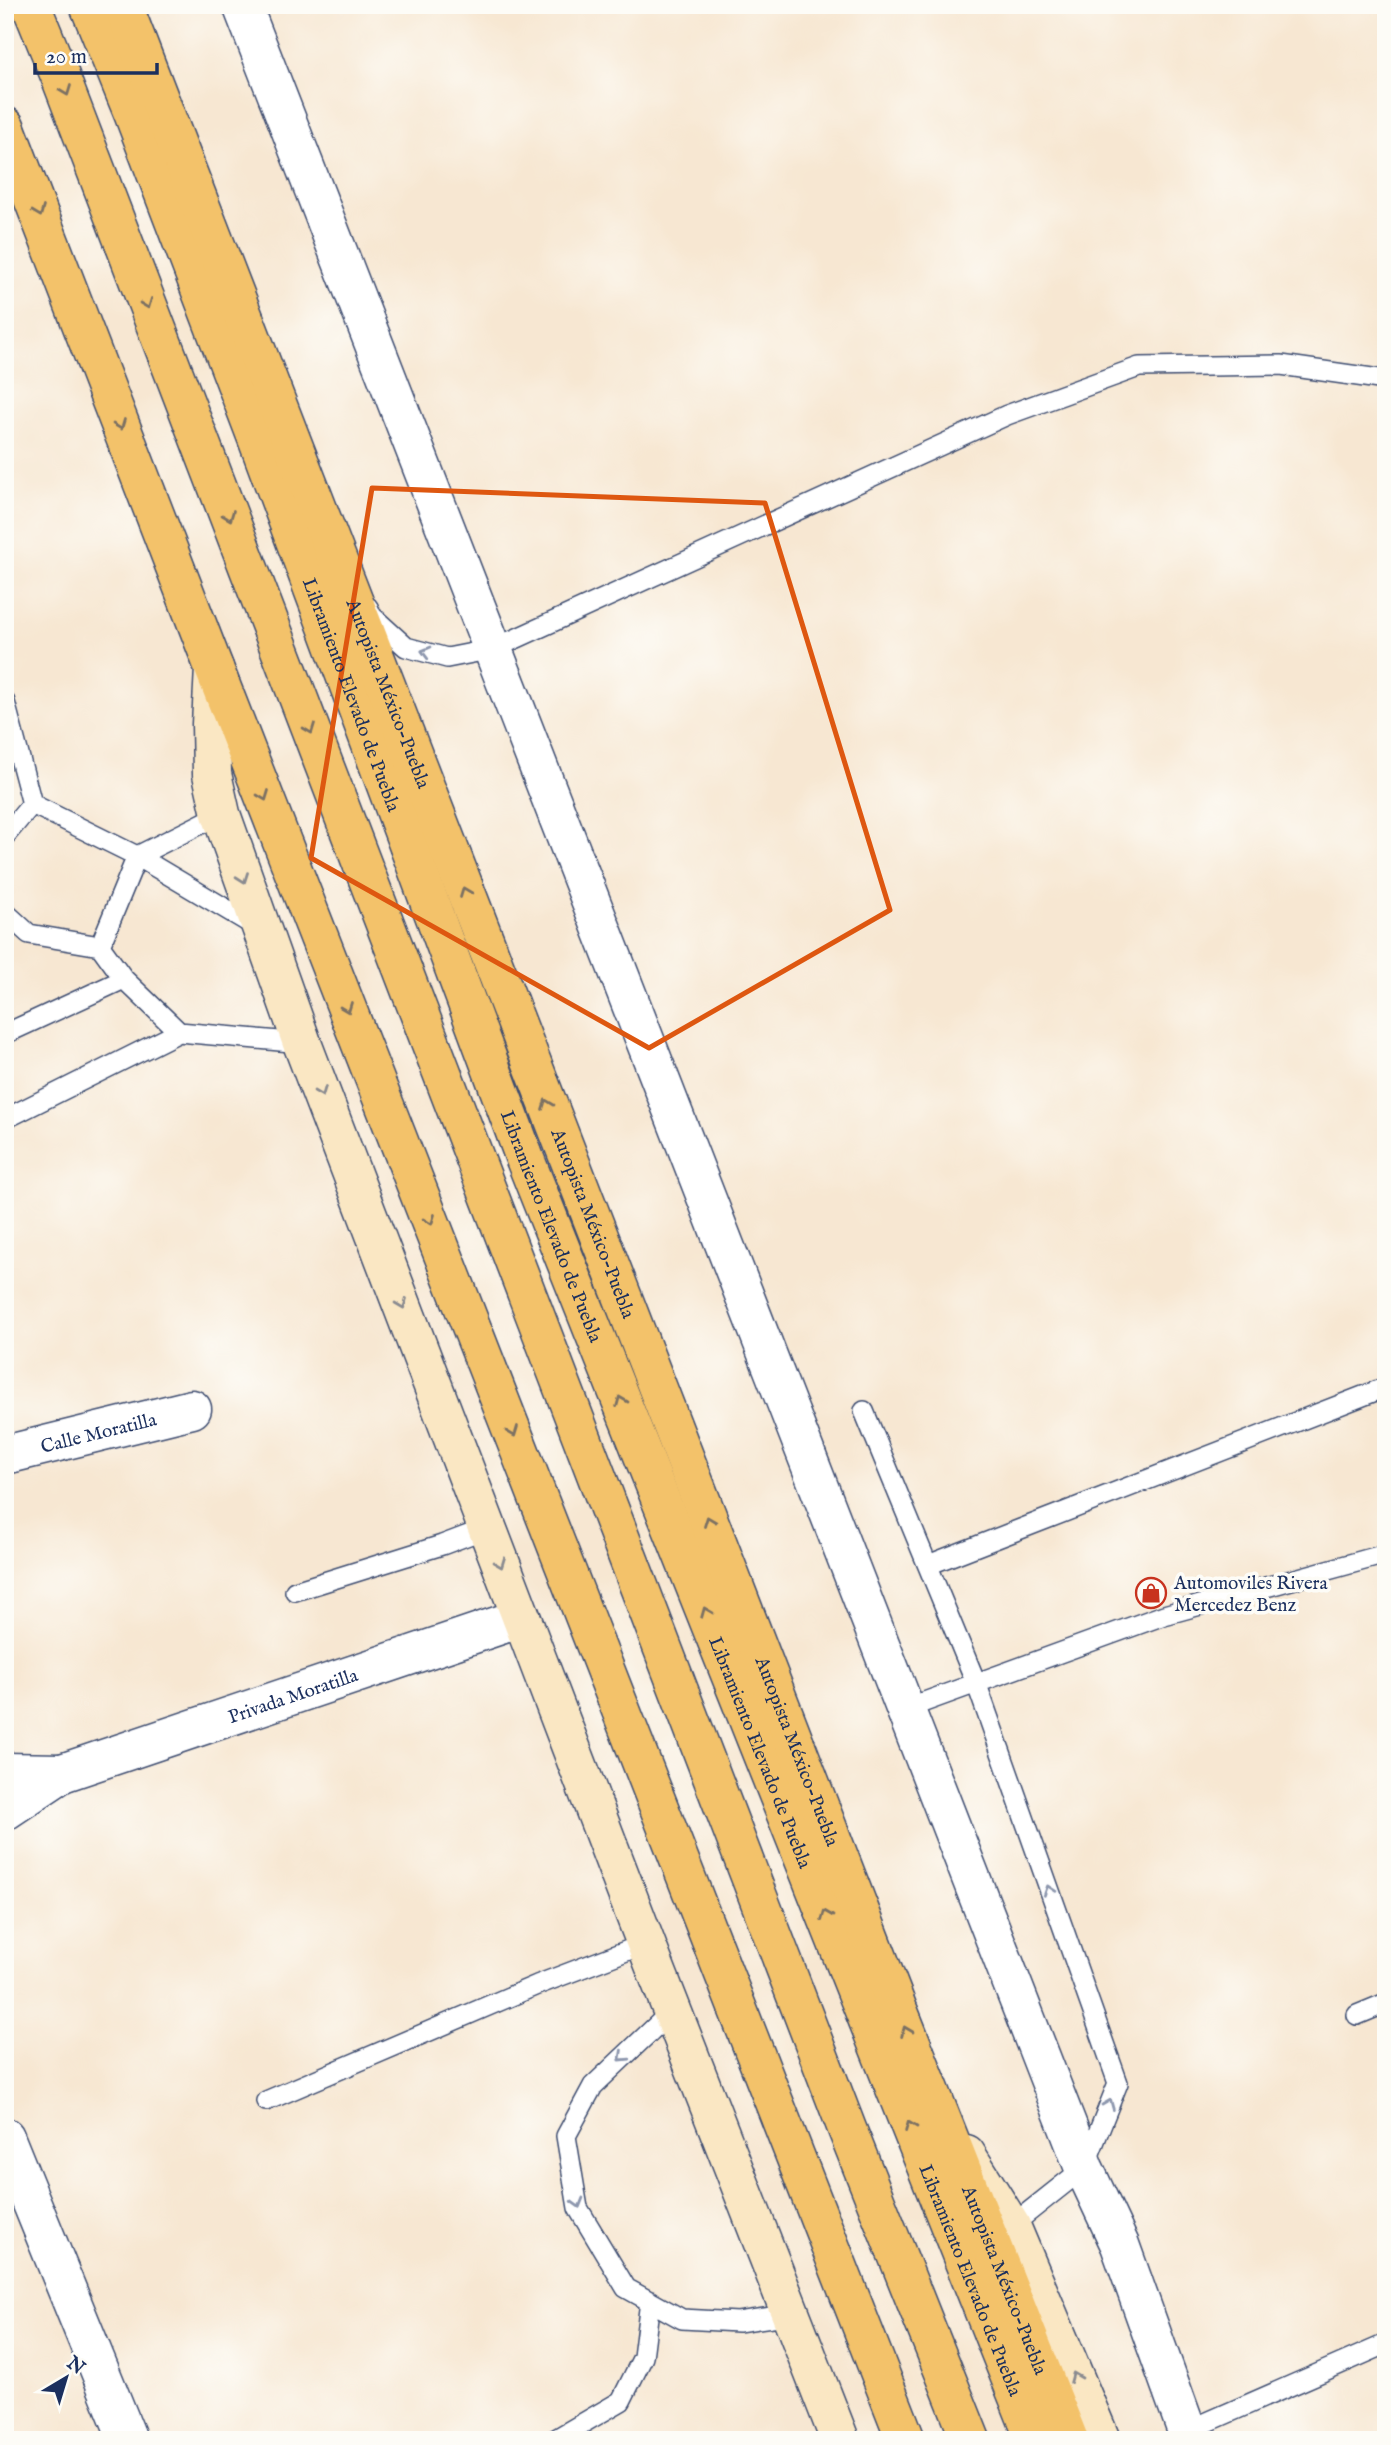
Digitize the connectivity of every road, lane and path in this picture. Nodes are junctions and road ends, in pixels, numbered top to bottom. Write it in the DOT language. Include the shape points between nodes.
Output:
graph roads {
  1 [pos="31,5"];
  2 [pos="89,5"];
  3 [pos="123,5"];
  4 [pos="242,5"];
  5 [pos="5,126"];
  6 [pos="242,307"];
  7 [pos="1386,380"];
  8 [pos="493,649"];
  9 [pos="214,668"];
  10 [pos="7,712"];
  11 [pos="32,804"];
  12 [pos="221,814"];
  13 [pos="5,836"];
  14 [pos="137,856"];
  15 [pos="5,912"];
  16 [pos="262,931"];
  17 [pos="100,946"];
  18 [pos="124,979"];
  19 [pos="178,1032"];
  20 [pos="5,1034"];
  21 [pos="302,1043"];
  22 [pos="5,1119"];
  23 [pos="1386,1387"];
  24 [pos="192,1409"];
  25 [pos="864,1411"];
  26 [pos="5,1455"];
  27 [pos="487,1528"];
  28 [pos="1386,1554"];
  29 [pos="928,1565"];
  30 [pos="295,1591"];
  31 [pos="521,1618"];
  32 [pos="977,1685"];
  33 [pos="905,1709"];
  34 [pos="5,1772"];
  35 [pos="62,1773"];
  36 [pos="5,1811"];
  37 [pos="648,1943"];
  38 [pos="1386,2003"];
  39 [pos="673,2010"];
  40 [pos="1357,2015"];
  41 [pos="266,2101"];
  42 [pos="940,2117"];
  43 [pos="5,2137"];
  44 [pos="1084,2168"];
  45 [pos="1011,2226"];
  46 [pos="650,2301"];
  47 [pos="792,2314"];
  48 [pos="1386,2344"];
  49 [pos="1188,2435"];
  50 [pos="128,2440"];
  51 [pos="554,2440"];
  52 [pos="840,2440"];
  53 [pos="906,2440"];
  54 [pos="971,2440"];
  55 [pos="1035,2440"];
  56 [pos="1069,2440"];
  57 [pos="1101,2440"];
  1 -- 54 [label="highway, one-way" via="847,2129"];
  55 -- 2 [label="highway, Libramiento Elevado de Puebla, one-way" via="525,1159 258,441"];
  3 -- 6 [label="highway, Autopista México-Puebla"];
  4 -- 8 [label="street"];
  5 -- 9 [label="highway, one-way"];
  8 -- 6 [label="lane, one-way" via="447,658 406,647 372,616 282,379"];
  42 -- 6 [label="highway, Autopista México-Puebla, one-way" via="397,719"];
  7 -- 8 [label="lane" via="1281,365 1139,368 1007,415"];
  8 -- 33 [label="street"];
  9 -- 12 [label="street" via="212,774"];
  9 -- 53 [label="highway, one-way"];
  10 -- 11 [label="lane"];
  11 -- 13 [label="lane"];
  11 -- 14 [label="lane"];
  12 -- 14 [label="lane"];
  12 -- 16 [label="street, one-way"];
  14 -- 16 [label="lane"];
  14 -- 17 [label="lane"];
  15 -- 17 [label="lane" via="29,934"];
  16 -- 21 [label="street"];
  17 -- 18 [label="lane"];
  18 -- 19 [label="lane"];
  18 -- 20 [label="lane"];
  19 -- 21 [label="lane"];
  19 -- 22 [label="lane"];
  21 -- 27 [label="street, one-way"];
  23 -- 29 [label="lane"];
  24 -- 26 [label="street, Calle Moratilla"];
  25 -- 29 [label="lane"];
  27 -- 30 [label="lane"];
  27 -- 31 [label="street, one-way"];
  28 -- 32 [label="lane" via="1164,1615"];
  29 -- 32 [label="lane"];
  31 -- 35 [label="street, Privada Moratilla"];
  31 -- 37 [label="street"];
  32 -- 33 [label="lane"];
  44 -- 32 [label="lane, one-way" via="1118,2083"];
  33 -- 44 [label="street"];
  34 -- 35 [label="street, Privada Moratilla"];
  35 -- 36 [label="street, Privada Moratilla"];
  37 -- 39 [label="street"];
  37 -- 41 [label="lane"];
  38 -- 40 [label="lane"];
  39 -- 46 [label="lane, one-way" via="593,2086 566,2136 578,2208 626,2288"];
  39 -- 47 [label="street"];
  42 -- 45 [label="street"];
  42 -- 56 [label="highway, Autopista México-Puebla"];
  43 -- 50 [label="street"];
  44 -- 45 [label="lane"];
  44 -- 49 [label="street" via="1120,2245"];
  57 -- 45 [label="street, one-way"];
  46 -- 47 [label="lane" via="682,2319 738,2322"];
  46 -- 51 [label="lane" via="643,2357 621,2401"];
  47 -- 52 [label="street"];
  48 -- 49 [label="lane"];
}
